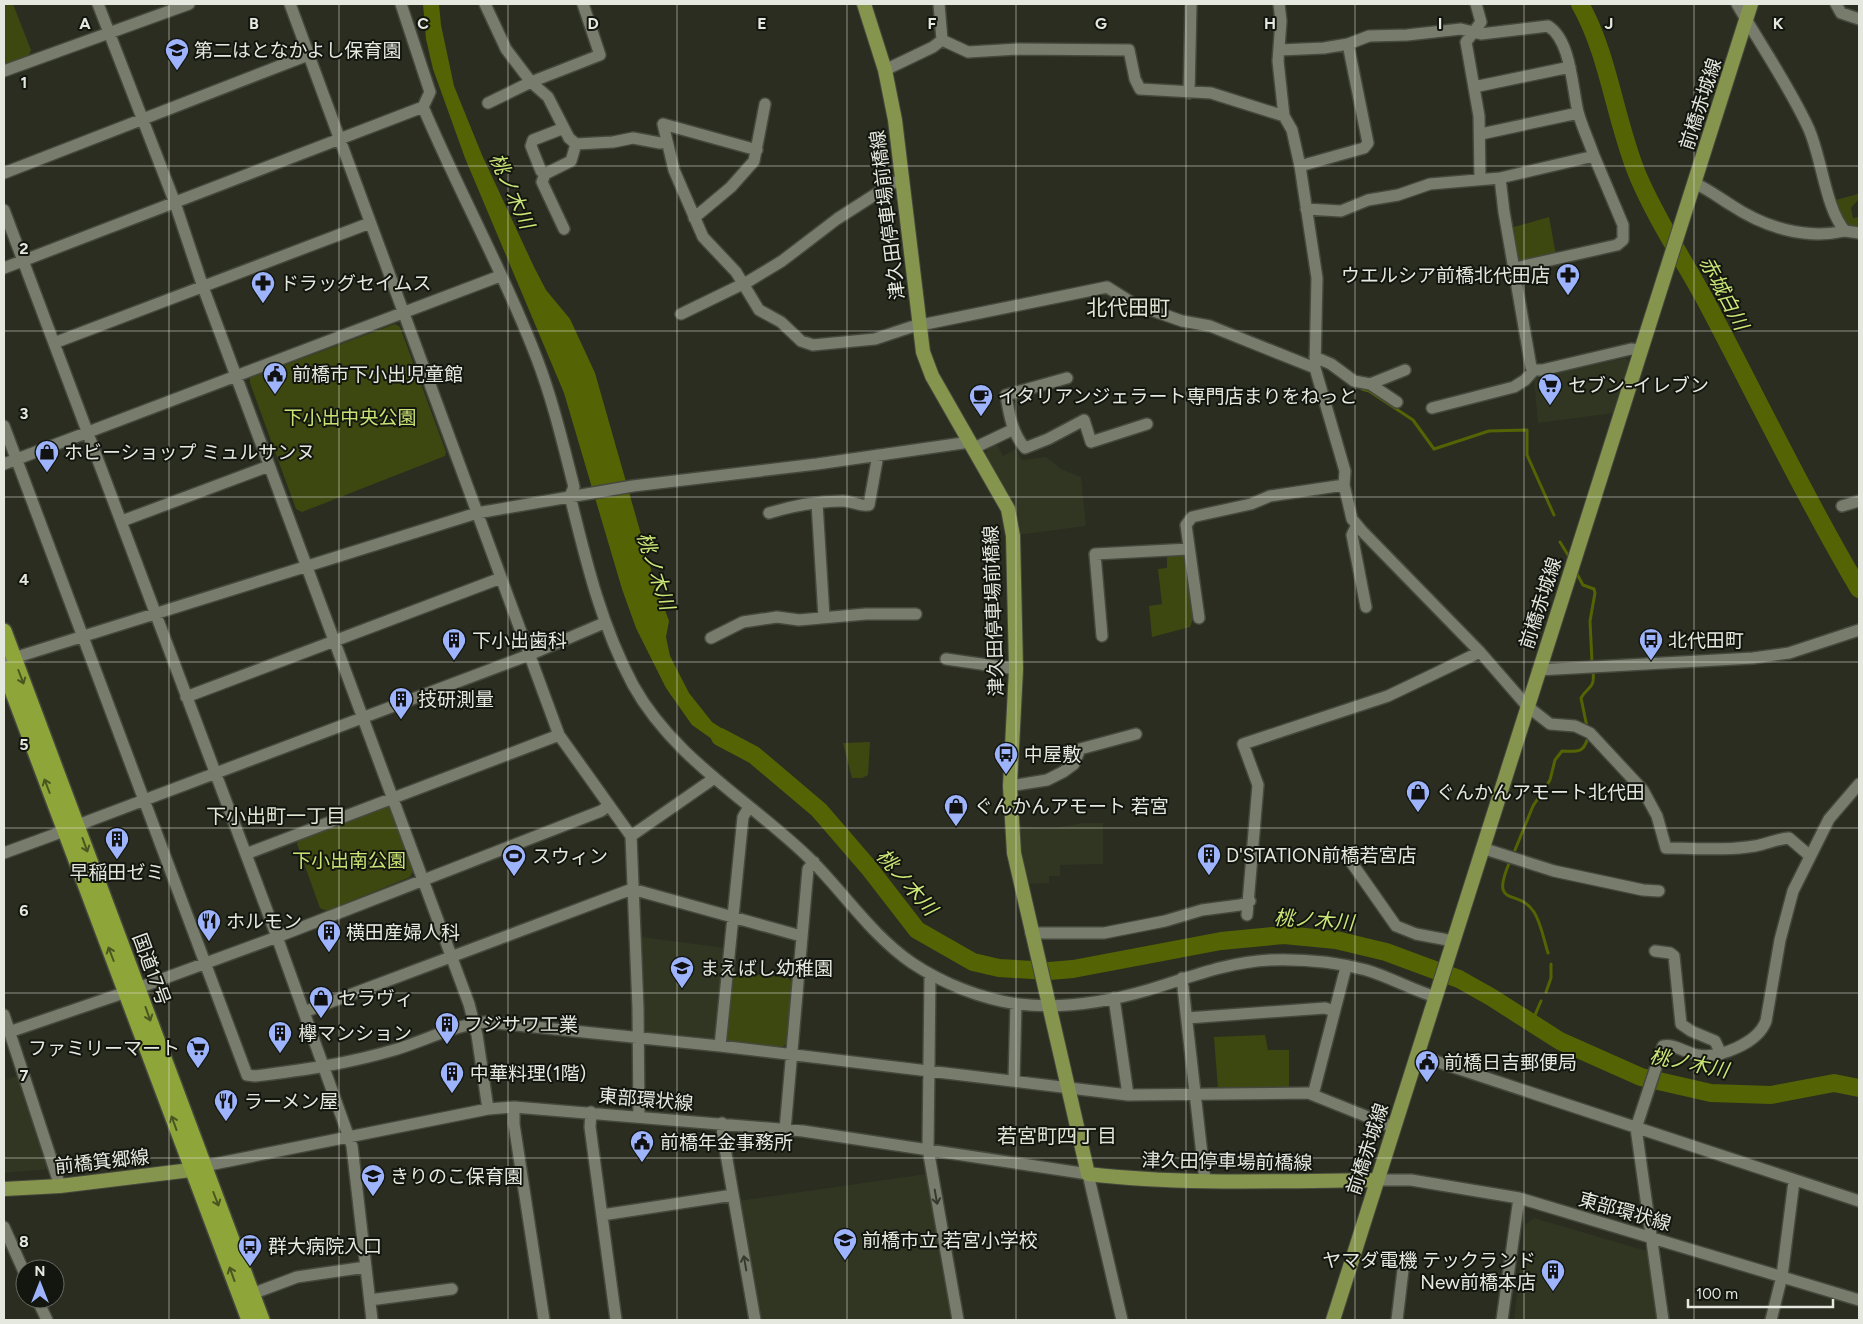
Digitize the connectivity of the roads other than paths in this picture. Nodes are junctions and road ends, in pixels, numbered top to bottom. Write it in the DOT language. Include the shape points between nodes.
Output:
graph roads {
  1 [pos="98,4"];
  2 [pos="189,4"];
  3 [pos="290,4"];
  4 [pos="400,4"];
  5 [pos="487,4"];
  6 [pos="583,4"];
  7 [pos="864,4"];
  8 [pos="939,4"];
  9 [pos="1192,4"];
  10 [pos="1279,4"];
  11 [pos="1476,4"];
  12 [pos="1736,4"];
  13 [pos="1751,4"];
  14 [pos="1836,4"];
  15 [pos="1859,18"];
  16 [pos="1746,20"];
  17 [pos="1472,32"];
  18 [pos="109,34"];
  19 [pos="942,40"];
  20 [pos="1348,44"];
  21 [pos="1280,50"];
  22 [pos="308,55"];
  23 [pos="1570,67"];
  24 [pos="885,70"];
  25 [pos="4,71"];
  26 [pos="531,82"];
  27 [pos="1474,87"];
  28 [pos="1189,93"];
  29 [pos="488,103"];
  30 [pos="765,104"];
  31 [pos="423,107"];
  32 [pos="1578,113"];
  33 [pos="1284,116"];
  34 [pos="143,121"];
  35 [pos="564,128"];
  36 [pos="1480,134"];
  37 [pos="339,138"];
  38 [pos="666,142"];
  39 [pos="576,144"];
  40 [pos="757,150"];
  41 [pos="1594,156"];
  42 [pos="1300,166"];
  43 [pos="4,173"];
  44 [pos="545,174"];
  45 [pos="1500,178"];
  46 [pos="903,179"];
  47 [pos="1480,179"];
  48 [pos="1694,183"];
  49 [pos="174,204"];
  50 [pos="1306,209"];
  51 [pos="4,210"];
  52 [pos="694,218"];
  53 [pos="370,223"];
  54 [pos="564,229"];
  55 [pos="1845,231"];
  56 [pos="1859,233"];
  57 [pos="23,261"];
  58 [pos="4,268"];
  59 [pos="1515,268"];
  60 [pos="500,276"];
  61 [pos="744,283"];
  62 [pos="203,287"];
  63 [pos="404,314"];
  64 [pos="681,314"];
  65 [pos="919,326"];
  66 [pos="54,343"];
  67 [pos="1641,350"];
  68 [pos="1315,363"];
  69 [pos="1405,370"];
  70 [pos="1538,370"];
  71 [pos="237,375"];
  72 [pos="1067,378"];
  73 [pos="1370,384"];
  74 [pos="1397,402"];
  75 [pos="1432,408"];
  76 [pos="1147,424"];
  77 [pos="4,426"];
  78 [pos="1014,429"];
  79 [pos="87,432"];
  80 [pos="972,445"];
  81 [pos="878,455"];
  82 [pos="16,459"];
  83 [pos="4,464"];
  84 [pos="269,466"];
  85 [pos="1344,484"];
  86 [pos="570,496"];
  87 [pos="1859,501"];
  88 [pos="817,503"];
  89 [pos="1842,506"];
  90 [pos="477,513"];
  91 [pos="768,513"];
  92 [pos="122,521"];
  93 [pos="1358,525"];
  94 [pos="1188,549"];
  95 [pos="307,565"];
  96 [pos="501,578"];
  97 [pos="1366,607"];
  98 [pos="156,613"];
  99 [pos="916,614"];
  100 [pos="824,617"];
  101 [pos="1198,618"];
  102 [pos="604,623"];
  103 [pos="4,631"];
  104 [pos="1858,633"];
  105 [pos="83,635"];
  106 [pos="1102,636"];
  107 [pos="710,638"];
  108 [pos="336,641"];
  109 [pos="1480,652"];
  110 [pos="529,655"];
  111 [pos="946,660"];
  112 [pos="7,663"];
  113 [pos="1016,669"];
  114 [pos="1538,670"];
  115 [pos="186,697"];
  116 [pos="1527,706"];
  117 [pos="364,718"];
  118 [pos="1136,734"];
  119 [pos="559,735"];
  120 [pos="216,773"];
  121 [pos="713,779"];
  122 [pos="1859,784"];
  123 [pos="1010,786"];
  124 [pos="393,799"];
  125 [pos="145,800"];
  126 [pos="608,806"];
  127 [pos="749,807"];
  128 [pos="71,828"];
  129 [pos="630,836"];
  130 [pos="1482,848"];
  131 [pos="4,852"];
  132 [pos="246,854"];
  133 [pos="1810,856"];
  134 [pos="1349,858"];
  135 [pos="814,862"];
  136 [pos="424,881"];
  137 [pos="632,889"];
  138 [pos="1659,891"];
  139 [pos="1250,901"];
  140 [pos="1247,914"];
  141 [pos="733,917"];
  142 [pos="801,936"];
  143 [pos="277,937"];
  144 [pos="1032,938"];
  145 [pos="1452,946"];
  146 [pos="1655,951"];
  147 [pos="451,957"];
  148 [pos="206,963"];
  149 [pos="1346,966"];
  150 [pos="930,975"];
  151 [pos="1182,978"];
  152 [pos="132,990"];
  153 [pos="1436,994"];
  154 [pos="1114,998"];
  155 [pos="1016,1004"];
  156 [pos="1048,1005"];
  157 [pos="1334,1011"];
  158 [pos="304,1012"];
  159 [pos="4,1015"];
  160 [pos="1188,1018"];
  161 [pos="474,1023"];
  162 [pos="9,1032"];
  163 [pos="638,1038"];
  164 [pos="720,1046"];
  165 [pos="1721,1054"];
  166 [pos="792,1056"];
  167 [pos="1417,1056"];
  168 [pos="325,1068"];
  169 [pos="927,1070"];
  170 [pos="1014,1080"];
  171 [pos="1067,1086"];
  172 [pos="1128,1095"];
  173 [pos="1197,1095"];
  174 [pos="1313,1095"];
  175 [pos="514,1107"];
  176 [pos="488,1109"];
  177 [pos="591,1112"];
  178 [pos="639,1116"];
  179 [pos="722,1123"];
  180 [pos="1393,1127"];
  181 [pos="1636,1128"];
  182 [pos="785,1130"];
  183 [pos="348,1137"];
  184 [pos="928,1149"];
  185 [pos="198,1168"];
  186 [pos="1088,1174"];
  187 [pos="1376,1180"];
  188 [pos="1206,1181"];
  189 [pos="1794,1181"];
  190 [pos="60,1186"];
  191 [pos="4,1188"];
  192 [pos="733,1195"];
  193 [pos="1519,1198"];
  194 [pos="1859,1201"];
  195 [pos="602,1216"];
  196 [pos="4,1227"];
  197 [pos="1651,1237"];
  198 [pos="18,1259"];
  199 [pos="366,1267"];
  200 [pos="1403,1270"];
  201 [pos="1782,1276"];
  202 [pos="452,1289"];
  203 [pos="252,1294"];
  204 [pos="370,1300"];
  205 [pos="1859,1300"];
  206 [pos="249,1320"];
  207 [pos="262,1320"];
  208 [pos="372,1320"];
  209 [pos="544,1320"];
  210 [pos="616,1320"];
  211 [pos="755,1320"];
  212 [pos="958,1320"];
  213 [pos="1122,1320"];
  214 [pos="1333,1320"];
  215 [pos="1397,1320"];
  216 [pos="1502,1320"];
  217 [pos="1663,1320"];
  218 [pos="1771,1320"];
  1 -- 18 [label="street"];
  2 -- 18 [label="street"];
  3 -- 22 [label="street"];
  4 -- 31 [label="street" via="430,92"];
  5 -- 26 [label="street" via="506,49"];
  6 -- 26 [label="street" via="600,55"];
  7 -- 24 [label="main road, 津久田停車場前橋線"];
  8 -- 19 [label="street"];
  9 -- 28 [label="street"];
  10 -- 21 [label="street"];
  11 -- 17 [label="street" via="1482,22"];
  12 -- 16 [label="street"];
  13 -- 16 [label="main road, 前橋赤城線"];
  14 -- 15 [label="street" via="1841,13"];
  16 -- 48 [label="main road, 前橋赤城線"];
  16 -- 55 [label="street" via="1808,126 1821,160 1831,205"];
  17 -- 20 [label="street" via="1460,29 1370,36"];
  17 -- 23 [label="street" via="1481,34 1548,26 1557,31"];
  17 -- 27 [label="street" via="1466,42"];
  18 -- 25 [label="street"];
  18 -- 34 [label="street"];
  19 -- 24 [label="street"];
  19 -- 28 [label="street" via="968,52 1129,50 1140,89"];
  20 -- 21 [label="street"];
  20 -- 42 [label="street" via="1368,143 1364,148"];
  21 -- 33 [label="street" via="1278,61"];
  22 -- 34 [label="street"];
  22 -- 37 [label="street"];
  23 -- 27 [label="street"];
  23 -- 32 [label="street"];
  24 -- 46 [label="main road, 津久田停車場前橋線"];
  26 -- 29 [label="street"];
  26 -- 35 [label="street" via="548,97"];
  27 -- 36 [label="street"];
  28 -- 33 [label="street" via="1211,93"];
  30 -- 40 [label="street"];
  31 -- 37 [label="street"];
  31 -- 60 [label="street"];
  32 -- 36 [label="street"];
  32 -- 41 [label="street"];
  33 -- 42 [label="street" via="1292,130"];
  34 -- 43 [label="street"];
  34 -- 49 [label="street"];
  35 -- 39 [label="street"];
  35 -- 44 [label="street" via="533,140 531,146"];
  36 -- 47 [label="street"];
  37 -- 49 [label="street"];
  37 -- 53 [label="street"];
  38 -- 39 [label="street" via="633,138"];
  38 -- 40 [label="street" via="663,124"];
  38 -- 52 [label="street"];
  39 -- 44 [label="street" via="571,161"];
  40 -- 52 [label="street" via="754,161 731,187"];
  41 -- 45 [label="street"];
  41 -- 59 [label="street" via="1623,224 1623,240 1617,245"];
  42 -- 50 [label="street"];
  44 -- 54 [label="street" via="542,182"];
  45 -- 47 [label="street"];
  45 -- 59 [label="street"];
  46 -- 61 [label="street" via="844,214 782,261"];
  46 -- 65 [label="main road, 津久田停車場前橋線"];
  47 -- 50 [label="street" via="1430,184 1368,200 1341,211"];
  48 -- 55 [label="street" via="1772,226 1815,235"];
  48 -- 67 [label="main road, 前橋赤城線"];
  49 -- 57 [label="street"];
  49 -- 62 [label="street"];
  50 -- 68 [label="street" via="1317,278"];
  51 -- 57 [label="street"];
  52 -- 61 [label="street" via="703,237 727,260"];
  53 -- 62 [label="street"];
  53 -- 63 [label="street"];
  55 -- 56 [label="street"];
  57 -- 58 [label="street"];
  57 -- 66 [label="street"];
  59 -- 70 [label="street" via="1529,362"];
  60 -- 63 [label="street"];
  60 -- 86 [label="street" via="521,319 547,387 574,487"];
  61 -- 64 [label="street"];
  61 -- 65 [label="street" via="759,310 810,344 866,340"];
  62 -- 66 [label="street"];
  62 -- 71 [label="street"];
  63 -- 71 [label="street"];
  63 -- 90 [label="street"];
  65 -- 68 [label="street" via="1107,287 1134,304 1182,321 1210,326"];
  65 -- 80 [label="main road, 津久田停車場前橋線" via="923,352 932,376"];
  66 -- 79 [label="street"];
  67 -- 70 [label="street" via="1631,349"];
  67 -- 114 [label="main road, 前橋赤城線"];
  68 -- 73 [label="street" via="1332,364 1354,381"];
  68 -- 85 [label="street" via="1345,471"];
  69 -- 73 [label="street"];
  70 -- 75 [label="street" via="1514,387"];
  71 -- 79 [label="street"];
  71 -- 84 [label="street"];
  72 -- 78 [label="street" via="1006,395"];
  73 -- 74 [label="street"];
  76 -- 78 [label="street" via="1091,442 1084,420 1025,448"];
  77 -- 82 [label="street"];
  78 -- 80 [label="street"];
  79 -- 82 [label="street"];
  79 -- 92 [label="street"];
  80 -- 81 [label="street"];
  80 -- 113 [label="main road, 津久田停車場前橋線" via="1008,509 1013,536"];
  81 -- 86 [label="street"];
  81 -- 88 [label="street" via="870,504"];
  82 -- 83 [label="street"];
  82 -- 105 [label="street"];
  84 -- 92 [label="street"];
  84 -- 95 [label="street"];
  85 -- 93 [label="street" via="1352,518"];
  85 -- 94 [label="street" via="1270,496 1251,504 1192,517 1186,525"];
  86 -- 90 [label="street"];
  86 -- 102 [label="street"];
  87 -- 89 [label="street"];
  88 -- 91 [label="street"];
  88 -- 100 [label="street"];
  90 -- 95 [label="street"];
  90 -- 96 [label="street"];
  92 -- 98 [label="street"];
  93 -- 97 [label="street" via="1352,535"];
  93 -- 109 [label="street"];
  94 -- 101 [label="street"];
  94 -- 106 [label="street" via="1095,554"];
  95 -- 98 [label="street"];
  95 -- 108 [label="street"];
  96 -- 108 [label="street"];
  96 -- 110 [label="street"];
  98 -- 105 [label="street"];
  98 -- 115 [label="street"];
  99 -- 100 [label="street"];
  100 -- 107 [label="street" via="747,621"];
  102 -- 110 [label="street"];
  102 -- 121 [label="street" via="643,700 666,730"];
  103 -- 112 [label="highway, 国道17号"];
  104 -- 114 [label="street" via="1789,653 1753,658"];
  105 -- 112 [label="street"];
  105 -- 125 [label="street"];
  108 -- 115 [label="street"];
  108 -- 117 [label="street"];
  109 -- 116 [label="street"];
  109 -- 139 [label="street" via="1388,696 1243,744 1258,786"];
  110 -- 117 [label="street"];
  110 -- 119 [label="street"];
  111 -- 113 [label="street"];
  112 -- 128 [label="highway, 国道17号"];
  113 -- 123 [label="main road, 津久田停車場前橋線"];
  114 -- 116 [label="main road, 前橋赤城線"];
  115 -- 120 [label="street"];
  116 -- 130 [label="main road, 前橋赤城線"];
  116 -- 133 [label="street" via="1550,724 1575,726 1590,732 1643,790 1657,816 1666,848 1729,849 1789,838"];
  117 -- 120 [label="street"];
  117 -- 124 [label="street"];
  118 -- 123 [label="street" via="1080,749 1074,764 1047,780"];
  119 -- 124 [label="street"];
  119 -- 126 [label="street"];
  120 -- 125 [label="street"];
  120 -- 132 [label="street"];
  121 -- 127 [label="street"];
  121 -- 129 [label="street"];
  122 -- 133 [label="street" via="1829,819"];
  123 -- 144 [label="main road, 津久田停車場前橋線" via="1014,853"];
  124 -- 132 [label="street"];
  124 -- 136 [label="street"];
  125 -- 128 [label="street"];
  125 -- 148 [label="street"];
  126 -- 129 [label="street"];
  126 -- 136 [label="street"];
  127 -- 135 [label="street"];
  127 -- 141 [label="street" via="743,817"];
  128 -- 131 [label="street"];
  128 -- 152 [label="highway, 国道17号"];
  129 -- 137 [label="street"];
  130 -- 138 [label="street" via="1554,871"];
  130 -- 145 [label="main road, 前橋赤城線"];
  132 -- 143 [label="street"];
  133 -- 165 [label="street" via="1793,891 1780,940 1765,1025 1757,1034"];
  134 -- 145 [label="street" via="1396,926"];
  135 -- 142 [label="street" via="808,869"];
  135 -- 150 [label="street" via="894,949"];
  136 -- 143 [label="street"];
  136 -- 147 [label="street"];
  137 -- 141 [label="street"];
  137 -- 147 [label="street"];
  137 -- 163 [label="street"];
  139 -- 140 [label="street"];
  139 -- 144 [label="street" via="1104,933"];
  141 -- 142 [label="street"];
  141 -- 164 [label="street"];
  142 -- 166 [label="street"];
  143 -- 148 [label="street"];
  143 -- 158 [label="street"];
  144 -- 156 [label="main road, 津久田停車場前橋線"];
  145 -- 153 [label="main road, 前橋赤城線"];
  146 -- 165 [label="street" via="1674,956 1681,1024 1715,1041"];
  147 -- 158 [label="street"];
  147 -- 161 [label="street"];
  148 -- 152 [label="street"];
  148 -- 168 [label="street" via="247,1075"];
  149 -- 151 [label="street" via="1301,960 1268,960"];
  149 -- 153 [label="street"];
  149 -- 157 [label="street"];
  150 -- 155 [label="street" via="966,990"];
  150 -- 169 [label="street"];
  151 -- 154 [label="street"];
  151 -- 160 [label="street"];
  152 -- 162 [label="street"];
  152 -- 185 [label="highway, 国道17号"];
  153 -- 167 [label="main road, 前橋赤城線"];
  154 -- 156 [label="street"];
  154 -- 172 [label="street"];
  155 -- 156 [label="street"];
  155 -- 170 [label="street"];
  156 -- 171 [label="main road"];
  157 -- 160 [label="street" via="1326,1008"];
  157 -- 174 [label="street"];
  158 -- 168 [label="street"];
  159 -- 162 [label="street"];
  160 -- 173 [label="street"];
  161 -- 163 [label="street"];
  161 -- 168 [label="street"];
  161 -- 176 [label="street"];
  162 -- 190 [label="street" via="58,1172"];
  163 -- 164 [label="street"];
  163 -- 178 [label="street"];
  164 -- 166 [label="street"];
  165 -- 181 [label="street" via="1696,1054 1663,1046"];
  166 -- 169 [label="street"];
  166 -- 182 [label="street"];
  167 -- 180 [label="main road, 前橋赤城線"];
  167 -- 181 [label="street"];
  168 -- 183 [label="street"];
  169 -- 170 [label="street"];
  169 -- 184 [label="street"];
  170 -- 171 [label="street"];
  171 -- 172 [label="street"];
  171 -- 186 [label="main road"];
  172 -- 173 [label="street"];
  173 -- 174 [label="street"];
  173 -- 188 [label="street"];
  174 -- 180 [label="street"];
  175 -- 176 [label="street, 東部環状線"];
  175 -- 177 [label="street, 東部環状線"];
  175 -- 209 [label="street"];
  176 -- 183 [label="street, 東部環状線"];
  177 -- 178 [label="street, 東部環状線"];
  177 -- 195 [label="street" via="590,1127"];
  178 -- 179 [label="street, 東部環状線"];
  179 -- 182 [label="street, 東部環状線"];
  179 -- 192 [label="street"];
  180 -- 187 [label="main road, 前橋赤城線"];
  181 -- 189 [label="street"];
  181 -- 197 [label="street"];
  182 -- 184 [label="street, 東部環状線"];
  183 -- 185 [label="street, 東部環状線"];
  183 -- 199 [label="street" via="352,1146"];
  184 -- 186 [label="street, 東部環状線"];
  184 -- 212 [label="street, one-way"];
  185 -- 190 [label="main road, 前橋箕郷線"];
  185 -- 203 [label="highway, 国道17号, one-way"];
  206 -- 185 [label="highway, 国道17号, one-way"];
  186 -- 188 [label="main road, 津久田停車場前橋線"];
  186 -- 213 [label="street"];
  187 -- 188 [label="main road, 津久田停車場前橋線"];
  187 -- 193 [label="street, 東部環状線" via="1411,1180"];
  187 -- 214 [label="main road, 前橋赤城線"];
  189 -- 194 [label="street"];
  189 -- 201 [label="street"];
  190 -- 191 [label="main road, 前橋箕郷線"];
  192 -- 195 [label="street"];
  211 -- 192 [label="street, one-way"];
  193 -- 197 [label="street, 東部環状線"];
  193 -- 216 [label="street"];
  195 -- 210 [label="street"];
  196 -- 198 [label="street"];
  197 -- 201 [label="street, 東部環状線"];
  197 -- 217 [label="street"];
  199 -- 203 [label="street" via="297,1277"];
  199 -- 204 [label="street"];
  200 -- 215 [label="street"];
  201 -- 205 [label="street, 東部環状線"];
  201 -- 218 [label="street"];
  202 -- 204 [label="street"];
  203 -- 207 [label="highway, 国道17号"];
  204 -- 208 [label="street"];
}
